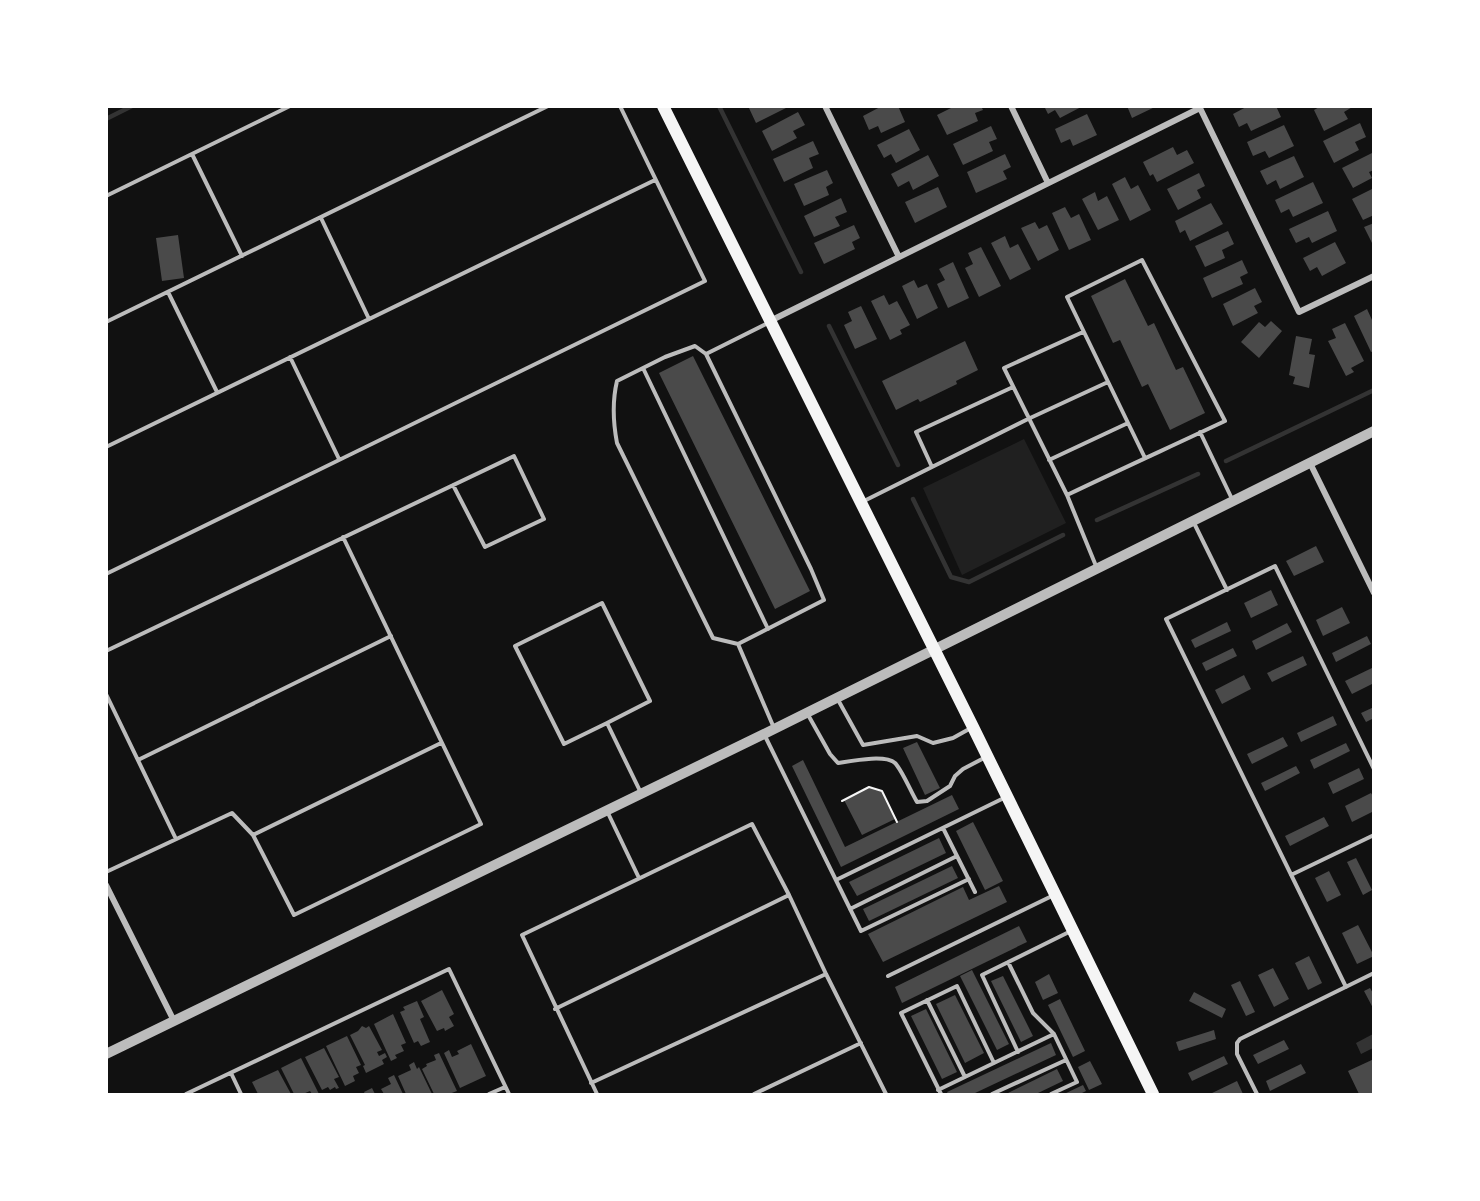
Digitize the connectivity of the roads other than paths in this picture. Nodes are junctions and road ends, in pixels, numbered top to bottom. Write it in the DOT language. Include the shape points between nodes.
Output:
graph roads {
  1 [pos="290,106"];
  2 [pos="548,106"];
  3 [pos="620,106"];
  4 [pos="663,106"];
  5 [pos="825,106"];
  6 [pos="1011,106"];
  7 [pos="1199,107"];
  8 [pos="192,154"];
  9 [pos="656,180"];
  10 [pos="1048,183"];
  11 [pos="106,196"];
  12 [pos="321,218"];
  13 [pos="242,256"];
  14 [pos="899,257"];
  15 [pos="1374,276"];
  16 [pos="168,292"];
  17 [pos="369,319"];
  18 [pos="106,322"];
  19 [pos="770,322"];
  20 [pos="1083,332"];
  21 [pos="706,354"];
  22 [pos="290,357"];
  23 [pos="643,368"];
  24 [pos="1108,382"];
  25 [pos="1013,387"];
  26 [pos="217,392"];
  27 [pos="1028,420"];
  28 [pos="1128,423"];
  29 [pos="1374,431"];
  30 [pos="1200,432"];
  31 [pos="106,447"];
  32 [pos="1145,458"];
  33 [pos="339,459"];
  34 [pos="1049,460"];
  35 [pos="1309,462"];
  36 [pos="932,467"];
  37 [pos="453,485"];
  38 [pos="1067,495"];
  39 [pos="1233,500"];
  40 [pos="861,503"];
  41 [pos="1193,520"];
  42 [pos="343,537"];
  43 [pos="1097,568"];
  44 [pos="106,574"];
  45 [pos="1227,590"];
  46 [pos="1374,593"];
  47 [pos="768,628"];
  48 [pos="391,636"];
  49 [pos="738,644"];
  50 [pos="933,649"];
  51 [pos="106,651"];
  52 [pos="106,694"];
  53 [pos="837,698"];
  54 [pos="807,712"];
  55 [pos="607,723"];
  56 [pos="973,727"];
  57 [pos="769,731"];
  58 [pos="442,743"];
  59 [pos="987,757"];
  60 [pos="138,760"];
  61 [pos="1374,769"];
  62 [pos="641,793"];
  63 [pos="1007,796"];
  64 [pos="606,810"];
  65 [pos="943,828"];
  66 [pos="253,835"];
  67 [pos="1374,835"];
  68 [pos="176,839"];
  69 [pos="957,856"];
  70 [pos="106,872"];
  71 [pos="1291,875"];
  72 [pos="639,878"];
  73 [pos="969,879"];
  74 [pos="836,880"];
  75 [pos="106,885"];
  76 [pos="975,892"];
  77 [pos="789,895"];
  78 [pos="1055,895"];
  79 [pos="850,909"];
  80 [pos="1072,930"];
  81 [pos="1008,962"];
  82 [pos="1374,973"];
  83 [pos="826,974"];
  84 [pos="888,976"];
  85 [pos="1346,987"];
  86 [pos="927,1000"];
  87 [pos="555,1009"];
  88 [pos="174,1021"];
  89 [pos="1054,1034"];
  90 [pos="861,1044"];
  91 [pos="1018,1052"];
  92 [pos="106,1054"];
  93 [pos="1066,1060"];
  94 [pos="994,1063"];
  95 [pos="231,1073"];
  96 [pos="965,1077"];
  97 [pos="591,1083"];
  98 [pos="505,1087"];
  99 [pos="940,1092"];
  100 [pos="186,1095"];
  101 [pos="242,1095"];
  102 [pos="489,1095"];
  103 [pos="509,1095"];
  104 [pos="597,1095"];
  105 [pos="754,1095"];
  106 [pos="886,1095"];
  107 [pos="992,1095"];
  108 [pos="1051,1095"];
  109 [pos="1153,1095"];
  110 [pos="1257,1095"];
  1 -- 8 [label="lane"];
  2 -- 12 [label="lane"];
  3 -- 9 [label="lane"];
  4 -- 19 [label="main road"];
  5 -- 14 [label="street"];
  6 -- 10 [label="street"];
  7 -- 10 [label="street"];
  7 -- 15 [label="street" via="1299,312"];
  8 -- 11 [label="lane"];
  8 -- 13 [label="lane"];
  9 -- 17 [label="lane"];
  9 -- 33 [label="lane" via="705,281"];
  10 -- 14 [label="street"];
  12 -- 13 [label="lane"];
  12 -- 17 [label="lane"];
  13 -- 16 [label="lane"];
  14 -- 19 [label="street"];
  16 -- 18 [label="lane"];
  16 -- 26 [label="lane"];
  17 -- 22 [label="lane"];
  19 -- 21 [label="lane"];
  19 -- 40 [label="main road"];
  20 -- 24 [label="lane"];
  20 -- 25 [label="lane" via="1004,368"];
  20 -- 30 [label="lane" via="1066,297 1142,260 1225,421"];
  21 -- 23 [label="lane" via="695,346"];
  21 -- 47 [label="lane" via="824,600"];
  22 -- 26 [label="lane"];
  22 -- 33 [label="lane"];
  23 -- 47 [label="lane"];
  23 -- 49 [label="lane" via="617,381 613,397 617,443 713,638"];
  24 -- 27 [label="lane"];
  24 -- 28 [label="lane"];
  25 -- 27 [label="lane"];
  25 -- 36 [label="lane" via="916,432"];
  26 -- 31 [label="lane"];
  27 -- 34 [label="lane"];
  27 -- 36 [label="lane"];
  28 -- 32 [label="lane"];
  28 -- 34 [label="lane"];
  29 -- 35 [label="street"];
  30 -- 32 [label="lane"];
  30 -- 39 [label="lane"];
  32 -- 38 [label="lane"];
  33 -- 44 [label="lane"];
  34 -- 38 [label="lane"];
  35 -- 39 [label="street"];
  35 -- 46 [label="street"];
  36 -- 40 [label="lane"];
  37 -- 37 [label="lane" via="485,547 544,519 514,456"];
  37 -- 42 [label="lane"];
  38 -- 43 [label="lane"];
  39 -- 41 [label="street"];
  40 -- 50 [label="main road"];
  41 -- 43 [label="street"];
  41 -- 45 [label="lane"];
  42 -- 48 [label="lane"];
  42 -- 51 [label="lane"];
  43 -- 50 [label="street"];
  45 -- 61 [label="lane" via="1275,566"];
  45 -- 71 [label="lane" via="1166,619"];
  47 -- 49 [label="lane"];
  48 -- 58 [label="lane"];
  48 -- 60 [label="lane"];
  49 -- 57 [label="lane"];
  50 -- 53 [label="street"];
  50 -- 56 [label="main road"];
  52 -- 60 [label="lane"];
  53 -- 54 [label="street"];
  53 -- 56 [label="lane" via="863,745 917,736 933,743"];
  54 -- 57 [label="street"];
  54 -- 59 [label="lane" via="838,763 888,759 896,764 916,802 927,801 950,786 963,769"];
  55 -- 55 [label="lane" via="650,701 602,603 515,646 564,744"];
  55 -- 62 [label="lane"];
  56 -- 59 [label="main road"];
  57 -- 62 [label="street"];
  57 -- 74 [label="lane"];
  58 -- 66 [label="lane"];
  58 -- 66 [label="lane" via="481,824 294,915"];
  59 -- 63 [label="main road"];
  60 -- 68 [label="lane"];
  62 -- 64 [label="street"];
  63 -- 65 [label="lane"];
  63 -- 78 [label="main road"];
  64 -- 72 [label="lane"];
  64 -- 88 [label="street"];
  65 -- 69 [label="lane"];
  65 -- 74 [label="lane"];
  66 -- 68 [label="lane" via="232,813"];
  67 -- 71 [label="lane"];
  68 -- 70 [label="lane"];
  69 -- 73 [label="lane"];
  69 -- 79 [label="lane"];
  71 -- 85 [label="lane"];
  72 -- 77 [label="lane" via="752,824"];
  72 -- 87 [label="lane" via="522,934"];
  73 -- 76 [label="lane"];
  73 -- 79 [label="lane" via="861,931"];
  74 -- 79 [label="lane"];
  75 -- 88 [label="street"];
  77 -- 83 [label="lane"];
  77 -- 87 [label="lane"];
  78 -- 80 [label="main road"];
  78 -- 84 [label="lane"];
  80 -- 81 [label="lane"];
  80 -- 109 [label="main road"];
  81 -- 89 [label="lane" via="1033,1013"];
  81 -- 91 [label="lane" via="981,975"];
  82 -- 85 [label="lane"];
  83 -- 90 [label="lane"];
  83 -- 97 [label="lane"];
  85 -- 110 [label="lane" via="1237,1042 1237,1054"];
  86 -- 94 [label="lane" via="957,986"];
  86 -- 96 [label="lane"];
  86 -- 99 [label="lane" via="901,1012"];
  87 -- 97 [label="lane"];
  88 -- 92 [label="street"];
  89 -- 91 [label="lane"];
  89 -- 93 [label="lane"];
  90 -- 105 [label="lane"];
  90 -- 106 [label="lane"];
  91 -- 94 [label="lane"];
  93 -- 107 [label="lane"];
  93 -- 108 [label="lane" via="1077,1082"];
  94 -- 96 [label="lane"];
  95 -- 98 [label="lane" via="449,969"];
  95 -- 100 [label="lane"];
  95 -- 101 [label="lane"];
  96 -- 99 [label="lane"];
  97 -- 104 [label="lane"];
  98 -- 102 [label="lane"];
  98 -- 103 [label="lane"];
}
